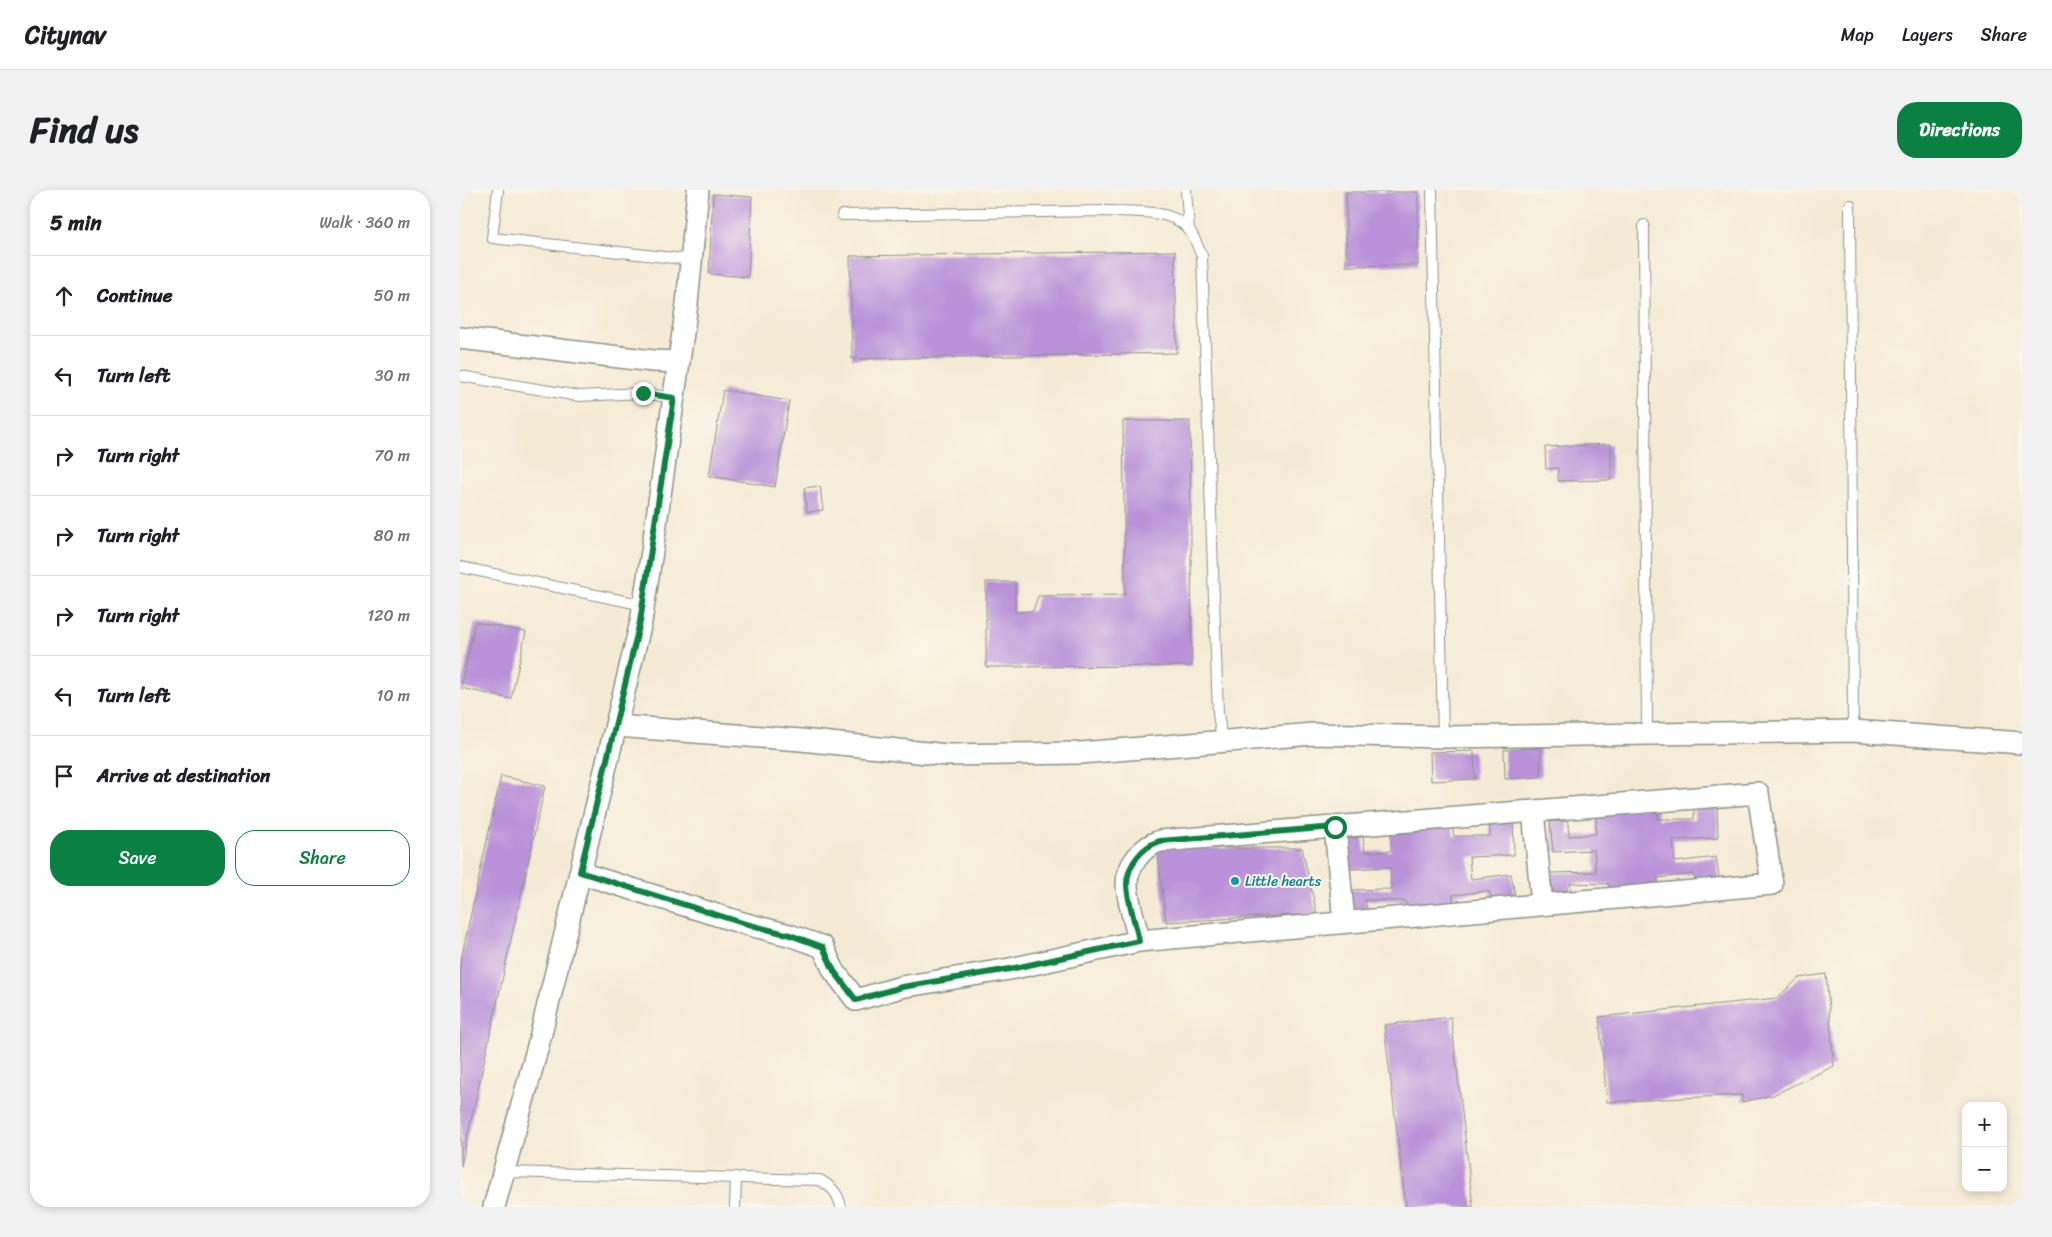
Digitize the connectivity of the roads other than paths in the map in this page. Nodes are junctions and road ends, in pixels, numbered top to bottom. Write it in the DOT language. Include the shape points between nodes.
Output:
graph roads {
  1 [pos="498,190"];
  2 [pos="698,190"];
  3 [pos="1186,190"];
  4 [pos="1432,190"];
  5 [pos="1850,205"];
  6 [pos="842,215"];
  7 [pos="1644,225"];
  8 [pos="1190,230"];
  9 [pos="692,260"];
  10 [pos="460,338"];
  11 [pos="679,362"];
  12 [pos="460,376"];
  13 [pos="674,398"];
  14 [pos="460,567"];
  15 [pos="644,604"];
  16 [pos="616,726"];
  17 [pos="1853,731"];
  18 [pos="1648,734"];
  19 [pos="1443,737"];
  20 [pos="1222,741"];
  21 [pos="2022,743"];
  22 [pos="1533,811"];
  23 [pos="1335,827"];
  24 [pos="580,872"];
  25 [pos="1542,904"];
  26 [pos="1344,922"];
  27 [pos="1139,941"];
  28 [pos="504,1172"];
  29 [pos="736,1177"];
  30 [pos="494,1207"];
  31 [pos="735,1207"];
  32 [pos="841,1207"];
  1 -- 9 [label="lane" via="492,238"];
  2 -- 9 [label="street"];
  3 -- 8 [label="lane"];
  4 -- 19 [label="lane"];
  5 -- 17 [label="lane"];
  6 -- 8 [label="lane" via="1128,212 1171,216"];
  7 -- 18 [label="lane"];
  8 -- 20 [label="lane" via="1202,256 1218,713"];
  9 -- 11 [label="street"];
  10 -- 11 [label="street"];
  11 -- 13 [label="street"];
  12 -- 13 [label="lane" via="579,396 643,393"];
  13 -- 15 [label="street"];
  14 -- 15 [label="lane"];
  15 -- 16 [label="street"];
  16 -- 20 [label="street" via="946,755 1080,753"];
  16 -- 24 [label="street"];
  17 -- 18 [label="street"];
  17 -- 21 [label="street"];
  18 -- 19 [label="street"];
  19 -- 20 [label="street" via="1313,734"];
  22 -- 23 [label="street"];
  22 -- 25 [label="street"];
  22 -- 25 [label="street" via="1758,793 1772,884"];
  23 -- 26 [label="street"];
  23 -- 27 [label="street" via="1160,841 1145,847 1130,869 1127,884"];
  24 -- 27 [label="street" via="823,947 834,971 856,1000 902,987 1010,969"];
  24 -- 28 [label="street"];
  25 -- 26 [label="street"];
  26 -- 27 [label="street"];
  28 -- 29 [label="lane"];
  28 -- 30 [label="street"];
  29 -- 31 [label="lane"];
  29 -- 32 [label="lane" via="820,1180 834,1189"];
}
